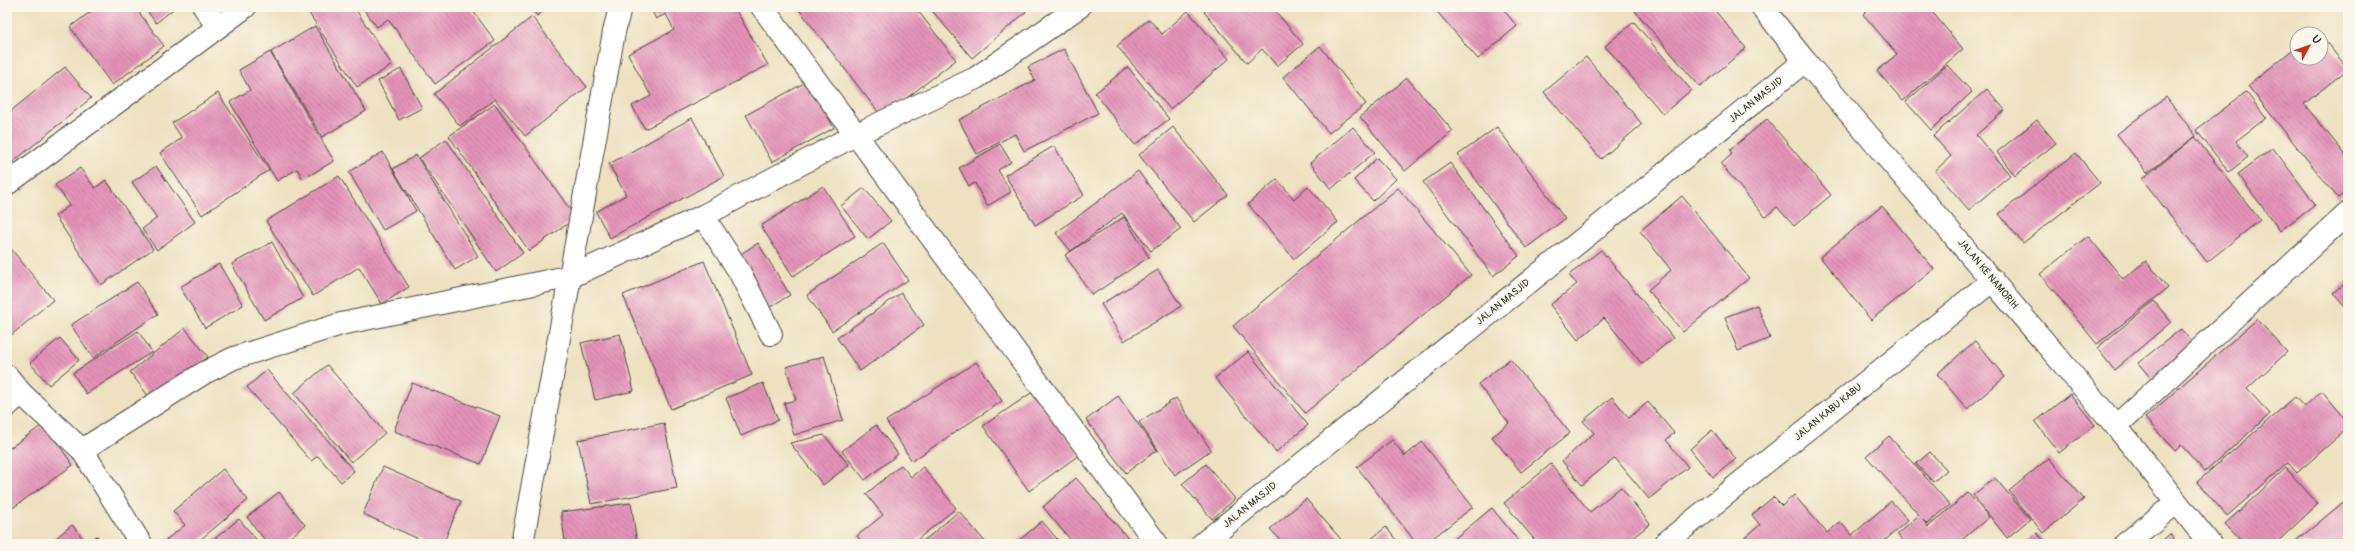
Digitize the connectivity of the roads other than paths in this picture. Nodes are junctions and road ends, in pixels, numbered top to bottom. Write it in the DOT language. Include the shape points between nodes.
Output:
graph roads {
  1 [pos="204,7"];
  2 [pos="245,7"];
  3 [pos="620,7"];
  4 [pos="762,7"];
  5 [pos="1079,7"];
  6 [pos="1762,7"];
  7 [pos="218,26"];
  8 [pos="1805,61"];
  9 [pos="855,135"];
  10 [pos="7,184"];
  11 [pos="2348,213"];
  12 [pos="703,216"];
  13 [pos="572,276"];
  14 [pos="1993,280"];
  15 [pos="771,334"];
  16 [pos="7,376"];
  17 [pos="14,400"];
  18 [pos="2116,426"];
  19 [pos="82,450"];
  20 [pos="2176,503"];
  21 [pos="141,544"];
  22 [pos="522,544"];
  23 [pos="1157,544"];
  24 [pos="1202,544"];
  25 [pos="1664,544"];
  26 [pos="2125,544"];
  27 [pos="2210,544"];
  1 -- 7 [label="street"];
  2 -- 7 [label="street"];
  3 -- 13 [label="street"];
  4 -- 9 [label="street"];
  5 -- 9 [label="street" via="976,78"];
  6 -- 8 [label="street, JALAN KE NAMORIH"];
  7 -- 10 [label="street"];
  8 -- 14 [label="street, JALAN KE NAMORIH"];
  8 -- 24 [label="street, JALAN MASJID"];
  9 -- 12 [label="street"];
  9 -- 23 [label="street"];
  11 -- 18 [label="street"];
  12 -- 13 [label="street"];
  12 -- 15 [label="street" via="738,271"];
  13 -- 19 [label="street" via="341,324 234,358 204,373"];
  13 -- 22 [label="street"];
  14 -- 18 [label="street, JALAN KE NAMORIH"];
  14 -- 25 [label="street, JALAN KABU KABU"];
  16 -- 17 [label="street"];
  17 -- 19 [label="street"];
  18 -- 20 [label="street, JALAN KE NAMORIH"];
  19 -- 21 [label="street"];
  20 -- 26 [label="street"];
  20 -- 27 [label="street, JALAN KE NAMORIH"];
}
